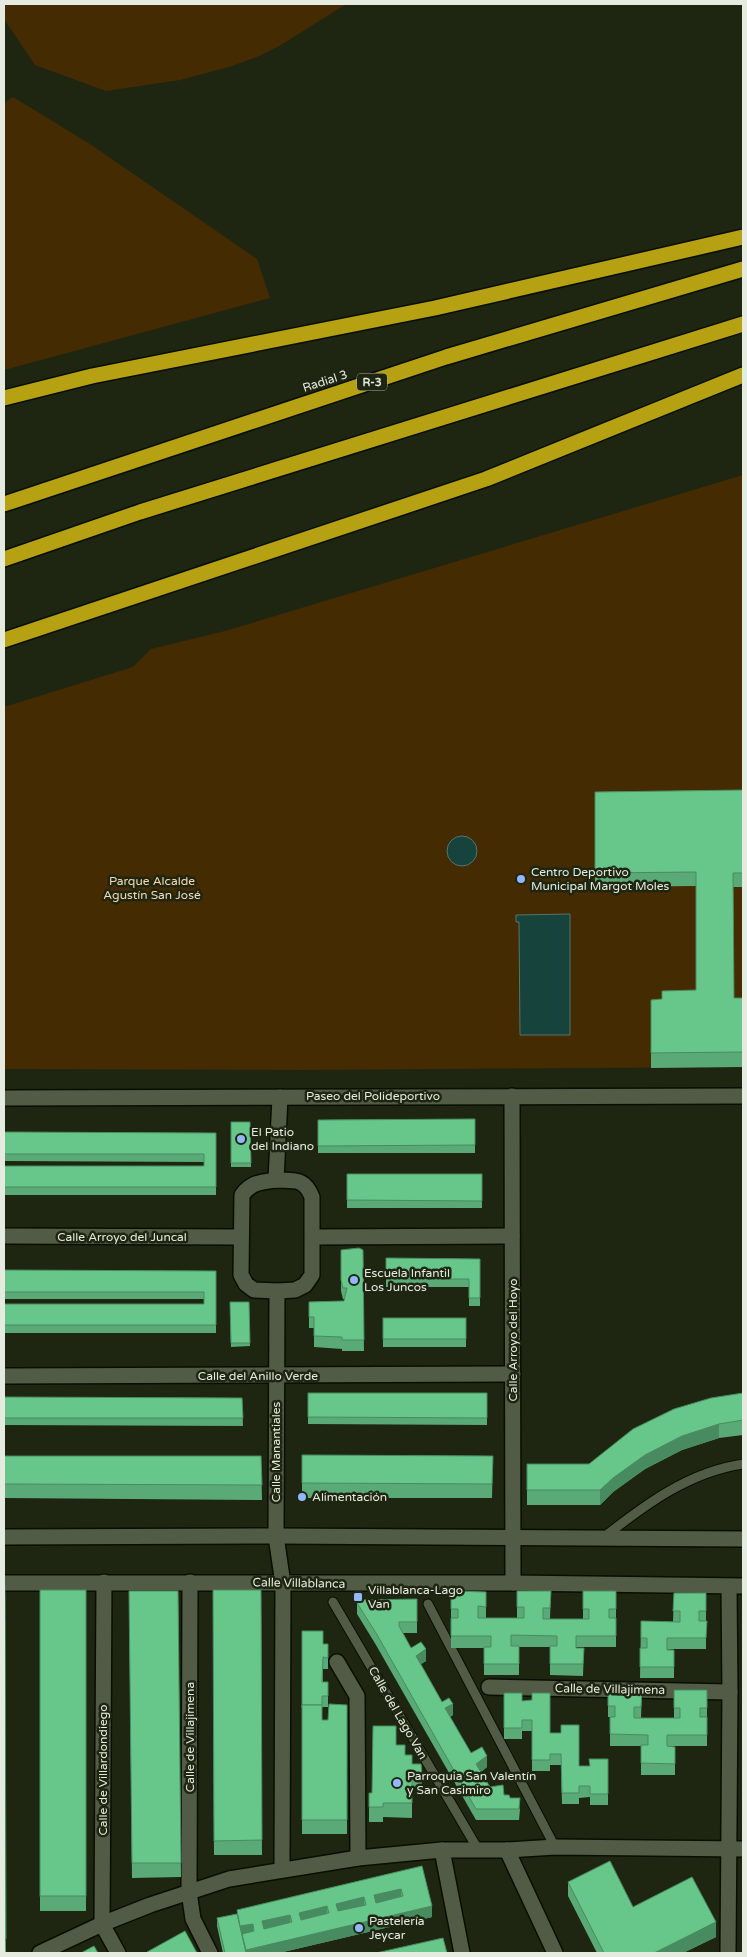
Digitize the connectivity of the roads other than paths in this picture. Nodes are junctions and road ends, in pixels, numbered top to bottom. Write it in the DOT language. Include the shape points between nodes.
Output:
graph roads {
  1 [pos="743,237"];
  2 [pos="743,269"];
  3 [pos="743,324"];
  4 [pos="743,375"];
  5 [pos="4,398"];
  6 [pos="4,504"];
  7 [pos="4,559"];
  8 [pos="4,640"];
  9 [pos="512,1096"];
  10 [pos="743,1096"];
  11 [pos="280,1097"];
  12 [pos="4,1098"];
  13 [pos="276,1180"];
  14 [pos="4,1236"];
  15 [pos="512,1236"];
  16 [pos="313,1237"];
  17 [pos="240,1238"];
  18 [pos="277,1291"];
  19 [pos="513,1374"];
  20 [pos="4,1376"];
  21 [pos="277,1376"];
  22 [pos="743,1464"];
  23 [pos="276,1536"];
  24 [pos="4,1537"];
  25 [pos="603,1538"];
  26 [pos="513,1539"];
  27 [pos="743,1539"];
  28 [pos="104,1582"];
  29 [pos="190,1582"];
  30 [pos="4,1583"];
  31 [pos="283,1584"];
  32 [pos="513,1584"];
  33 [pos="736,1587"];
  34 [pos="333,1602"];
  35 [pos="428,1604"];
  36 [pos="337,1662"];
  37 [pos="489,1687"];
  38 [pos="730,1692"];
  39 [pos="555,1847"];
  40 [pos="728,1849"];
  41 [pos="743,1849"];
  42 [pos="442,1850"];
  43 [pos="479,1850"];
  44 [pos="507,1850"];
  45 [pos="358,1858"];
  46 [pos="282,1870"];
  47 [pos="189,1892"];
  48 [pos="102,1924"];
  49 [pos="458,1936"];
  50 [pos="440,1939"];
  51 [pos="550,1952"];
  52 [pos="40,1953"];
  53 [pos="118,1953"];
  54 [pos="210,1953"];
  55 [pos="462,1953"];
  56 [pos="728,1953"];
  1 -- 5 [label="highway" via="435,308 92,376"];
  2 -- 6 [label="highway, Radial 3 / R-3" via="446,357"];
  3 -- 7 [label="highway" via="188,497"];
  4 -- 8 [label="highway" via="486,479"];
  9 -- 10 [label="street, Paseo del Polideportivo"];
  9 -- 11 [label="street, Paseo del Polideportivo"];
  9 -- 15 [label="street, Calle Arroyo del Hoyo"];
  11 -- 12 [label="street, Paseo del Polideportivo"];
  11 -- 13 [label="street"];
  13 -- 16 [label="street" via="301,1181 309,1188"];
  13 -- 17 [label="street" via="255,1183 242,1194"];
  14 -- 17 [label="street, Calle Arroyo del Juncal"];
  15 -- 16 [label="street"];
  15 -- 19 [label="street, Calle Arroyo del Hoyo"];
  16 -- 18 [label="street" via="312,1275 305,1285 295,1290"];
  17 -- 18 [label="street" via="241,1275 246,1284 254,1290"];
  18 -- 21 [label="street, Calle Manantiales"];
  19 -- 21 [label="street, Calle del Anillo Verde"];
  19 -- 26 [label="street, Calle Arroyo del Hoyo"];
  20 -- 21 [label="street, Calle del Anillo Verde"];
  21 -- 23 [label="street, Calle Manantiales"];
  22 -- 25 [label="lane" via="695,1477 654,1500"];
  23 -- 24 [label="street"];
  23 -- 26 [label="street"];
  23 -- 31 [label="street, Calle Manantiales"];
  25 -- 26 [label="street"];
  25 -- 27 [label="street"];
  26 -- 32 [label="street, Calle Arroyo del Hoyo"];
  28 -- 29 [label="street, Calle Villablanca"];
  28 -- 30 [label="street, Calle Villablanca"];
  28 -- 48 [label="street, Calle de Villardondiego"];
  29 -- 31 [label="street, Calle Villablanca"];
  29 -- 47 [label="street, Calle de Villajimena"];
  31 -- 32 [label="street, Calle Villablanca"];
  31 -- 46 [label="street"];
  32 -- 33 [label="street, Calle Villablanca"];
  33 -- 38 [label="street"];
  34 -- 43 [label="lane, Calle del Lago Van"];
  35 -- 39 [label="lane"];
  36 -- 45 [label="street" via="357,1696"];
  37 -- 38 [label="street, Calle de Villajimena"];
  38 -- 40 [label="street"];
  39 -- 40 [label="street"];
  39 -- 44 [label="street"];
  40 -- 41 [label="street"];
  40 -- 56 [label="street"];
  42 -- 43 [label="street"];
  42 -- 45 [label="street"];
  42 -- 49 [label="street"];
  43 -- 44 [label="street"];
  44 -- 51 [label="street"];
  45 -- 46 [label="street"];
  46 -- 47 [label="street" via="229,1879"];
  47 -- 48 [label="street"];
  47 -- 54 [label="street, Calle de Villajimena" via="194,1919"];
  48 -- 52 [label="street"];
  48 -- 53 [label="street, Calle de Villardondiego"];
  49 -- 50 [label="street"];
  49 -- 55 [label="street"];
}
